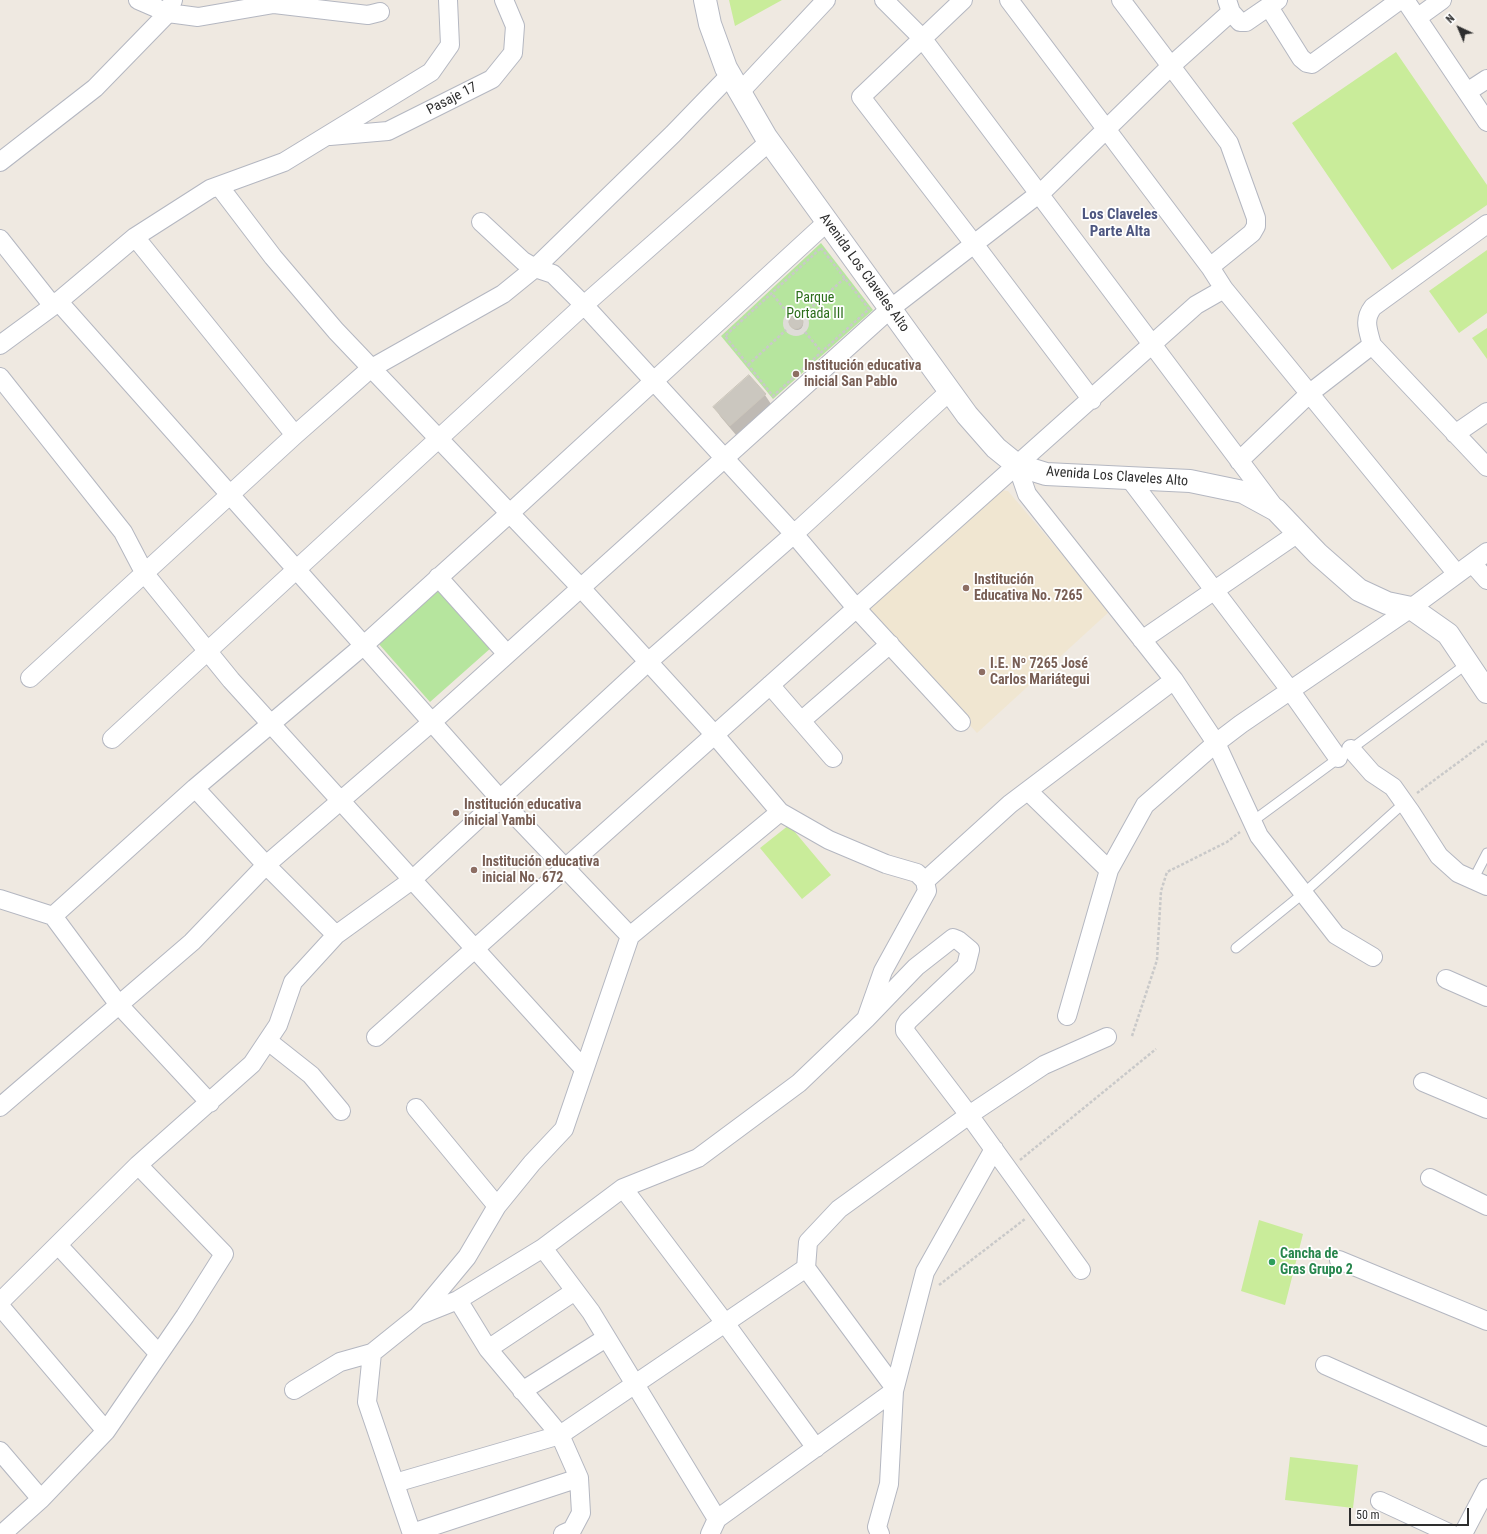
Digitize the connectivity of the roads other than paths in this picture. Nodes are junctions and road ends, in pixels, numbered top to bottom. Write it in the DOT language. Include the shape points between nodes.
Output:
graph roads {
  1 [pos="138,0"];
  2 [pos="448,0"];
  3 [pos="504,0"];
  4 [pos="705,0"];
  5 [pos="826,0"];
  6 [pos="884,0"];
  7 [pos="963,0"];
  8 [pos="1009,0"];
  9 [pos="1121,0"];
  10 [pos="1400,0"];
  11 [pos="1405,0"];
  12 [pos="1442,0"];
  13 [pos="285,2"];
  14 [pos="1274,3"];
  15 [pos="1229,6"];
  16 [pos="171,7"];
  17 [pos="380,12"];
  18 [pos="1417,18"];
  19 [pos="922,38"];
  20 [pos="1172,65"];
  21 [pos="1487,79"];
  22 [pos="735,83"];
  23 [pos="1467,92"];
  24 [pos="1487,122"];
  25 [pos="1106,130"];
  26 [pos="326,137"];
  27 [pos="769,142"];
  28 [pos="0,162"];
  29 [pos="219,186"];
  30 [pos="1039,194"];
  31 [pos="480,222"];
  32 [pos="827,222"];
  33 [pos="1487,224"];
  34 [pos="135,237"];
  35 [pos="0,239"];
  36 [pos="974,244"];
  37 [pos="1210,267"];
  38 [pos="535,268"];
  39 [pos="1224,290"];
  40 [pos="55,304"];
  41 [pos="584,305"];
  42 [pos="890,309"];
  43 [pos="0,345"];
  44 [pos="1152,345"];
  45 [pos="1372,345"];
  46 [pos="371,368"];
  47 [pos="0,377"];
  48 [pos="654,382"];
  49 [pos="950,391"];
  50 [pos="1310,393"];
  51 [pos="1092,400"];
  52 [pos="1487,412"];
  53 [pos="1455,434"];
  54 [pos="295,435"];
  55 [pos="438,438"];
  56 [pos="725,459"];
  57 [pos="1239,461"];
  58 [pos="1017,465"];
  59 [pos="1487,467"];
  60 [pos="1129,478"];
  61 [pos="229,495"];
  62 [pos="1276,510"];
  63 [pos="510,514"];
  64 [pos="1298,533"];
  65 [pos="794,534"];
  66 [pos="1487,552"];
  67 [pos="1472,563"];
  68 [pos="296,570"];
  69 [pos="144,573"];
  70 [pos="1457,574"];
  71 [pos="438,577"];
  72 [pos="1487,580"];
  73 [pos="580,588"];
  74 [pos="1214,591"];
  75 [pos="1412,608"];
  76 [pos="857,609"];
  77 [pos="1142,640"];
  78 [pos="890,644"];
  79 [pos="363,646"];
  80 [pos="207,651"];
  81 [pos="507,654"];
  82 [pos="648,662"];
  83 [pos="1468,663"];
  84 [pos="30,678"];
  85 [pos="1174,680"];
  86 [pos="770,685"];
  87 [pos="1290,690"];
  88 [pos="1487,692"];
  89 [pos="801,721"];
  90 [pos="432,722"];
  91 [pos="960,722"];
  92 [pos="271,724"];
  93 [pos="714,734"];
  94 [pos="112,739"];
  95 [pos="1216,743"];
  96 [pos="1344,754"];
  97 [pos="833,758"];
  98 [pos="195,788"];
  99 [pos="1028,790"];
  100 [pos="500,798"];
  101 [pos="340,801"];
  102 [pos="1404,803"];
  103 [pos="780,812"];
  104 [pos="1252,821"];
  105 [pos="1487,853"];
  106 [pos="266,865"];
  107 [pos="565,868"];
  108 [pos="1109,870"];
  109 [pos="412,880"];
  110 [pos="925,881"];
  111 [pos="1480,883"];
  112 [pos="1304,892"];
  113 [pos="0,899"];
  114 [pos="53,916"];
  115 [pos="336,934"];
  116 [pos="630,936"];
  117 [pos="1236,948"];
  118 [pos="475,950"];
  119 [pos="1373,957"];
  120 [pos="1446,979"];
  121 [pos="1487,997"];
  122 [pos="120,1005"];
  123 [pos="1067,1016"];
  124 [pos="866,1019"];
  125 [pos="376,1037"];
  126 [pos="1107,1037"];
  127 [pos="268,1041"];
  128 [pos="584,1069"];
  129 [pos="1423,1082"];
  130 [pos="210,1103"];
  131 [pos="0,1107"];
  132 [pos="416,1108"];
  133 [pos="1487,1109"];
  134 [pos="341,1111"];
  135 [pos="969,1115"];
  136 [pos="994,1149"];
  137 [pos="138,1165"];
  138 [pos="1430,1178"];
  139 [pos="623,1188"];
  140 [pos="497,1206"];
  141 [pos="1487,1206"];
  142 [pos="58,1245"];
  143 [pos="543,1248"];
  144 [pos="1339,1260"];
  145 [pos="806,1268"];
  146 [pos="1082,1270"];
  147 [pos="575,1291"];
  148 [pos="458,1300"];
  149 [pos="0,1302"];
  150 [pos="0,1306"];
  151 [pos="418,1316"];
  152 [pos="1486,1319"];
  153 [pos="725,1323"];
  154 [pos="606,1338"];
  155 [pos="488,1350"];
  156 [pos="372,1353"];
  157 [pos="159,1354"];
  158 [pos="1325,1365"];
  159 [pos="635,1385"];
  160 [pos="894,1389"];
  161 [pos="294,1390"];
  162 [pos="522,1391"];
  163 [pos="106,1431"];
  164 [pos="560,1435"];
  165 [pos="1487,1437"];
  166 [pos="816,1448"];
  167 [pos="0,1451"];
  168 [pos="579,1478"];
  169 [pos="395,1483"];
  170 [pos="1487,1488"];
  171 [pos="41,1499"];
  172 [pos="1380,1501"];
  173 [pos="713,1527"];
  174 [pos="412,1533"];
  175 [pos="2,1534"];
  176 [pos="563,1534"];
  177 [pos="880,1534"];
  178 [pos="1451,1534"];
  179 [pos="1463,1534"];
  1 -- 16 [label="street"];
  2 -- 26 [label="street" via="450,45 431,72"];
  3 -- 26 [label="street, Pasaje 17" via="515,26 513,54 492,79 388,131"];
  4 -- 22 [label="street, Avenida Los Claveles Alto" via="710,24"];
  5 -- 22 [label="street"];
  6 -- 19 [label="street"];
  7 -- 19 [label="street"];
  8 -- 25 [label="street"];
  9 -- 20 [label="street"];
  10 -- 14 [label="street" via="1312,64 1301,58"];
  11 -- 18 [label="street"];
  12 -- 18 [label="street"];
  13 -- 16 [label="street" via="198,17"];
  13 -- 17 [label="street" via="368,15"];
  14 -- 15 [label="street" via="1246,22 1240,22"];
  15 -- 20 [label="street"];
  16 -- 28 [label="street" via="95,88"];
  18 -- 23 [label="street"];
  19 -- 30 [label="street"];
  19 -- 36 [label="street" via="861,98"];
  20 -- 25 [label="street"];
  20 -- 37 [label="street" via="1229,143 1256,218 1256,226 1252,233"];
  21 -- 23 [label="street"];
  22 -- 27 [label="street, Avenida Los Claveles Alto"];
  22 -- 38 [label="street" via="673,134"];
  23 -- 24 [label="street"];
  25 -- 30 [label="street"];
  25 -- 37 [label="street"];
  26 -- 29 [label="street" via="284,162"];
  27 -- 32 [label="street, Avenida Los Claveles Alto"];
  27 -- 41 [label="street"];
  29 -- 34 [label="street" via="210,189"];
  29 -- 46 [label="street" via="273,257"];
  30 -- 36 [label="street"];
  30 -- 44 [label="street"];
  31 -- 38 [label="street" via="523,261"];
  32 -- 42 [label="street, Avenida Los Claveles Alto"];
  32 -- 48 [label="street"];
  33 -- 45 [label="street" via="1373,307 1365,323"];
  34 -- 40 [label="street"];
  34 -- 54 [label="street"];
  35 -- 40 [label="street"];
  36 -- 42 [label="street"];
  36 -- 51 [label="street"];
  37 -- 39 [label="street"];
  38 -- 41 [label="street" via="553,274"];
  38 -- 46 [label="street" via="503,294"];
  39 -- 44 [label="street" via="1196,305"];
  39 -- 50 [label="street"];
  40 -- 43 [label="street"];
  40 -- 61 [label="street"];
  41 -- 48 [label="street"];
  41 -- 55 [label="street"];
  42 -- 49 [label="street, Avenida Los Claveles Alto"];
  42 -- 56 [label="street"];
  44 -- 51 [label="street"];
  44 -- 57 [label="street"];
  45 -- 50 [label="street"];
  45 -- 53 [label="street"];
  46 -- 54 [label="street"];
  46 -- 55 [label="street"];
  47 -- 69 [label="street" via="123,532"];
  48 -- 56 [label="street"];
  48 -- 63 [label="street"];
  49 -- 58 [label="street, Avenida Los Claveles Alto" via="996,448"];
  49 -- 65 [label="street"];
  50 -- 57 [label="street"];
  50 -- 70 [label="street"];
  51 -- 58 [label="street"];
  52 -- 53 [label="street"];
  53 -- 59 [label="street"];
  54 -- 61 [label="street"];
  55 -- 63 [label="street"];
  55 -- 68 [label="street"];
  56 -- 65 [label="street"];
  56 -- 73 [label="street"];
  57 -- 62 [label="street"];
  58 -- 60 [label="street, Avenida Los Claveles Alto" via="1046,474"];
  58 -- 76 [label="street"];
  58 -- 77 [label="street" via="1027,494"];
  60 -- 62 [label="street, Avenida Los Claveles Alto" via="1190,482 1243,492"];
  60 -- 74 [label="street"];
  61 -- 68 [label="street"];
  61 -- 69 [label="street"];
  62 -- 64 [label="street, Avenida Los Claveles Alto"];
  63 -- 71 [label="street"];
  63 -- 73 [label="street"];
  64 -- 74 [label="street"];
  64 -- 75 [label="street, Avenida Los Claveles Alto" via="1359,590 1387,603"];
  65 -- 76 [label="street"];
  65 -- 82 [label="street"];
  66 -- 67 [label="street"];
  67 -- 70 [label="street"];
  67 -- 72 [label="street"];
  68 -- 79 [label="street"];
  68 -- 80 [label="street"];
  69 -- 80 [label="street"];
  69 -- 84 [label="street"];
  70 -- 75 [label="street"];
  71 -- 79 [label="street"];
  71 -- 81 [label="street"];
  73 -- 81 [label="street"];
  73 -- 82 [label="street"];
  74 -- 77 [label="street"];
  74 -- 87 [label="street"];
  75 -- 83 [label="street, Avenida Los Claveles Alto" via="1448,634"];
  75 -- 87 [label="street"];
  76 -- 78 [label="street"];
  76 -- 86 [label="street"];
  77 -- 85 [label="street"];
  78 -- 89 [label="street"];
  78 -- 91 [label="street"];
  79 -- 90 [label="street"];
  79 -- 92 [label="street"];
  80 -- 92 [label="street"];
  80 -- 94 [label="street"];
  81 -- 90 [label="street"];
  82 -- 93 [label="street"];
  82 -- 100 [label="street"];
  83 -- 88 [label="street, Avenida Los Claveles Alto"];
  83 -- 96 [label="lane"];
  85 -- 95 [label="street"];
  85 -- 99 [label="street"];
  86 -- 89 [label="street"];
  86 -- 93 [label="street"];
  87 -- 95 [label="street"];
  87 -- 96 [label="street"];
  89 -- 97 [label="street"];
  90 -- 100 [label="street"];
  90 -- 101 [label="street"];
  92 -- 98 [label="street"];
  92 -- 101 [label="street"];
  93 -- 103 [label="street"];
  93 -- 107 [label="street"];
  95 -- 104 [label="street"];
  95 -- 108 [label="street" via="1145,805"];
  96 -- 102 [label="street" via="1393,788"];
  96 -- 104 [label="lane"];
  98 -- 106 [label="street"];
  98 -- 114 [label="street"];
  99 -- 108 [label="street"];
  99 -- 110 [label="street"];
  100 -- 107 [label="street"];
  100 -- 109 [label="street"];
  101 -- 106 [label="street"];
  101 -- 109 [label="street"];
  102 -- 111 [label="street" via="1439,856 1458,873"];
  102 -- 112 [label="lane"];
  103 -- 110 [label="street" via="829,840 886,864 917,873"];
  103 -- 116 [label="street"];
  104 -- 112 [label="street" via="1259,836"];
  105 -- 111 [label="lane"];
  106 -- 115 [label="street"];
  106 -- 122 [label="street" via="192,942"];
  107 -- 116 [label="street"];
  107 -- 118 [label="street"];
  108 -- 123 [label="street"];
  109 -- 115 [label="street"];
  109 -- 118 [label="street"];
  110 -- 124 [label="street" via="927,892 884,971"];
  112 -- 117 [label="lane"];
  112 -- 119 [label="street" via="1336,935"];
  113 -- 114 [label="street"];
  114 -- 122 [label="street"];
  115 -- 127 [label="street" via="293,982 278,1025"];
  116 -- 128 [label="street"];
  118 -- 125 [label="street"];
  118 -- 128 [label="street"];
  120 -- 121 [label="street"];
  122 -- 130 [label="street"];
  122 -- 131 [label="street"];
  124 -- 135 [label="street" via="916,967 952,938 970,950 966,966 905,1026 905,1031"];
  124 -- 139 [label="street" via="799,1083 698,1158"];
  126 -- 135 [label="street" via="1044,1065"];
  127 -- 130 [label="street" via="252,1064"];
  127 -- 134 [label="street" via="311,1075"];
  128 -- 140 [label="street" via="564,1129"];
  129 -- 133 [label="street"];
  130 -- 137 [label="street"];
  132 -- 140 [label="street"];
  135 -- 136 [label="street"];
  135 -- 145 [label="street" via="839,1210 808,1242"];
  136 -- 146 [label="street"];
  136 -- 160 [label="street" via="924,1272"];
  137 -- 142 [label="street"];
  137 -- 157 [label="street" via="224,1254"];
  138 -- 141 [label="street"];
  139 -- 143 [label="street"];
  139 -- 153 [label="street"];
  140 -- 151 [label="street" via="467,1257"];
  142 -- 149 [label="street"];
  142 -- 157 [label="street"];
  143 -- 147 [label="street"];
  143 -- 148 [label="street"];
  144 -- 152 [label="street"];
  145 -- 153 [label="street"];
  145 -- 160 [label="street"];
  147 -- 154 [label="street"];
  147 -- 155 [label="street"];
  148 -- 151 [label="street"];
  148 -- 155 [label="street"];
  150 -- 163 [label="street"];
  151 -- 156 [label="street"];
  153 -- 159 [label="street"];
  153 -- 166 [label="street"];
  154 -- 159 [label="street"];
  154 -- 162 [label="street"];
  155 -- 162 [label="street"];
  156 -- 161 [label="street" via="340,1362"];
  156 -- 169 [label="street" via="367,1402"];
  157 -- 163 [label="street"];
  158 -- 165 [label="street"];
  159 -- 164 [label="street"];
  159 -- 173 [label="street"];
  160 -- 166 [label="street"];
  160 -- 177 [label="street" via="889,1484 877,1527"];
  162 -- 164 [label="street"];
  163 -- 171 [label="street"];
  164 -- 168 [label="street"];
  164 -- 169 [label="street"];
  166 -- 173 [label="street"];
  167 -- 171 [label="street"];
  168 -- 174 [label="street"];
  168 -- 176 [label="street" via="581,1513 572,1530"];
  169 -- 174 [label="street"];
  170 -- 179 [label="street"];
  171 -- 175 [label="street"];
  172 -- 178 [label="street"];
}
